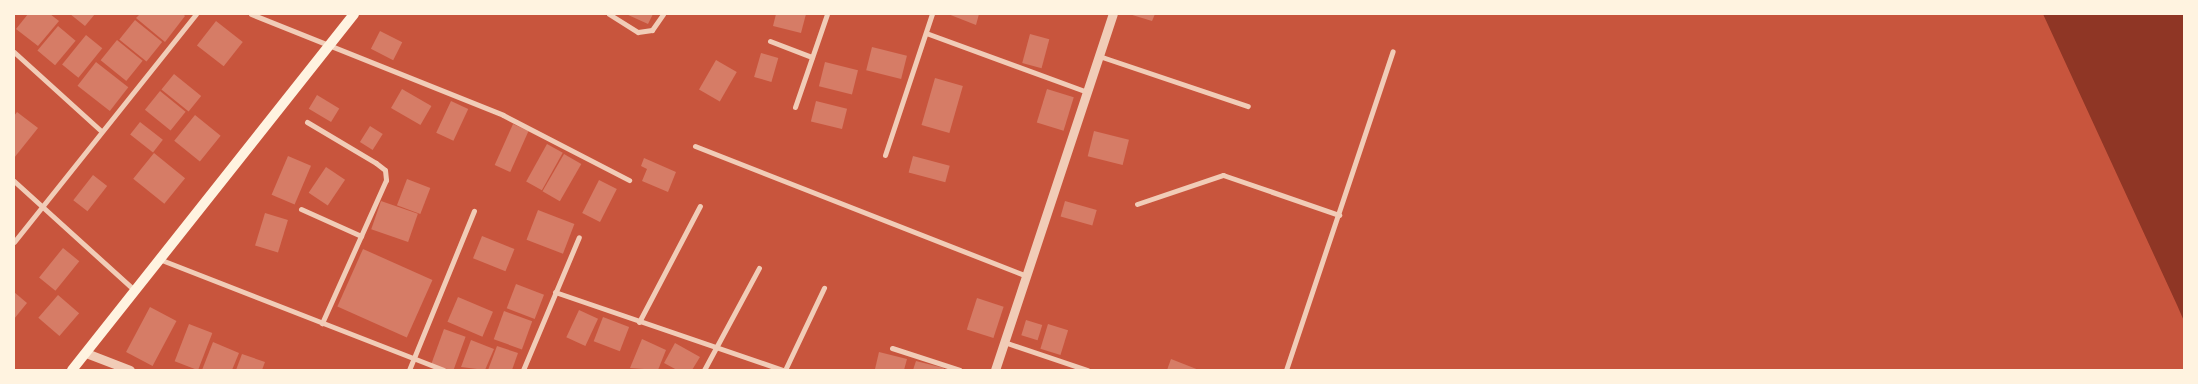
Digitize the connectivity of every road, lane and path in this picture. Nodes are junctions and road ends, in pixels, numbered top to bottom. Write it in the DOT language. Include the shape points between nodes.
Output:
graph roads {
  1 [pos="196,14"];
  2 [pos="251,14"];
  3 [pos="354,14"];
  4 [pos="609,14"];
  5 [pos="663,14"];
  6 [pos="826,14"];
  7 [pos="932,14"];
  8 [pos="1113,14"];
  9 [pos="926,33"];
  10 [pos="770,42"];
  11 [pos="327,48"];
  12 [pos="1393,51"];
  13 [pos="14,52"];
  14 [pos="1099,56"];
  15 [pos="812,57"];
  16 [pos="1087,92"];
  17 [pos="795,106"];
  18 [pos="1248,106"];
  19 [pos="307,122"];
  20 [pos="101,131"];
  21 [pos="695,146"];
  22 [pos="885,154"];
  23 [pos="629,180"];
  24 [pos="14,181"];
  25 [pos="1137,204"];
  26 [pos="44,206"];
  27 [pos="700,206"];
  28 [pos="301,209"];
  29 [pos="474,210"];
  30 [pos="1339,215"];
  31 [pos="361,236"];
  32 [pos="579,237"];
  33 [pos="14,242"];
  34 [pos="157,258"];
  35 [pos="759,268"];
  36 [pos="1026,276"];
  37 [pos="824,288"];
  38 [pos="133,289"];
  39 [pos="556,292"];
  40 [pos="640,322"];
  41 [pos="322,323"];
  42 [pos="1004,342"];
  43 [pos="892,348"];
  44 [pos="715,350"];
  45 [pos="86,353"];
  46 [pos="414,359"];
  47 [pos="72,370"];
  48 [pos="130,370"];
  49 [pos="409,370"];
  50 [pos="443,370"];
  51 [pos="523,370"];
  52 [pos="704,370"];
  53 [pos="784,370"];
  54 [pos="960,370"];
  55 [pos="995,370"];
  56 [pos="1087,370"];
  57 [pos="1286,370"];
  1 -- 20 [label="street"];
  2 -- 11 [label="street"];
  3 -- 11 [label="main road"];
  4 -- 5 [label="street" via="638,32 652,30"];
  6 -- 15 [label="street"];
  7 -- 9 [label="street"];
  8 -- 14 [label="street"];
  9 -- 16 [label="street"];
  9 -- 22 [label="street"];
  10 -- 15 [label="street"];
  11 -- 23 [label="street" via="503,115"];
  11 -- 34 [label="main road"];
  12 -- 30 [label="street"];
  13 -- 20 [label="street"];
  14 -- 16 [label="street"];
  14 -- 18 [label="street"];
  15 -- 17 [label="street"];
  16 -- 36 [label="street"];
  19 -- 31 [label="street" via="385,170 386,180"];
  20 -- 26 [label="street"];
  21 -- 36 [label="street"];
  24 -- 26 [label="street"];
  25 -- 30 [label="street" via="1223,175"];
  26 -- 33 [label="street"];
  26 -- 38 [label="street"];
  27 -- 40 [label="street"];
  28 -- 31 [label="street"];
  29 -- 46 [label="street"];
  30 -- 57 [label="street"];
  31 -- 41 [label="street"];
  32 -- 39 [label="street"];
  34 -- 38 [label="main road"];
  34 -- 41 [label="street"];
  35 -- 44 [label="street"];
  36 -- 42 [label="street"];
  37 -- 53 [label="street"];
  38 -- 45 [label="main road"];
  39 -- 40 [label="street"];
  39 -- 51 [label="street"];
  40 -- 44 [label="street"];
  41 -- 46 [label="street"];
  42 -- 55 [label="street"];
  42 -- 56 [label="street"];
  43 -- 54 [label="street"];
  44 -- 52 [label="street"];
  44 -- 53 [label="street"];
  45 -- 47 [label="main road"];
  45 -- 48 [label="street"];
  46 -- 49 [label="street"];
  46 -- 50 [label="street"];
}
